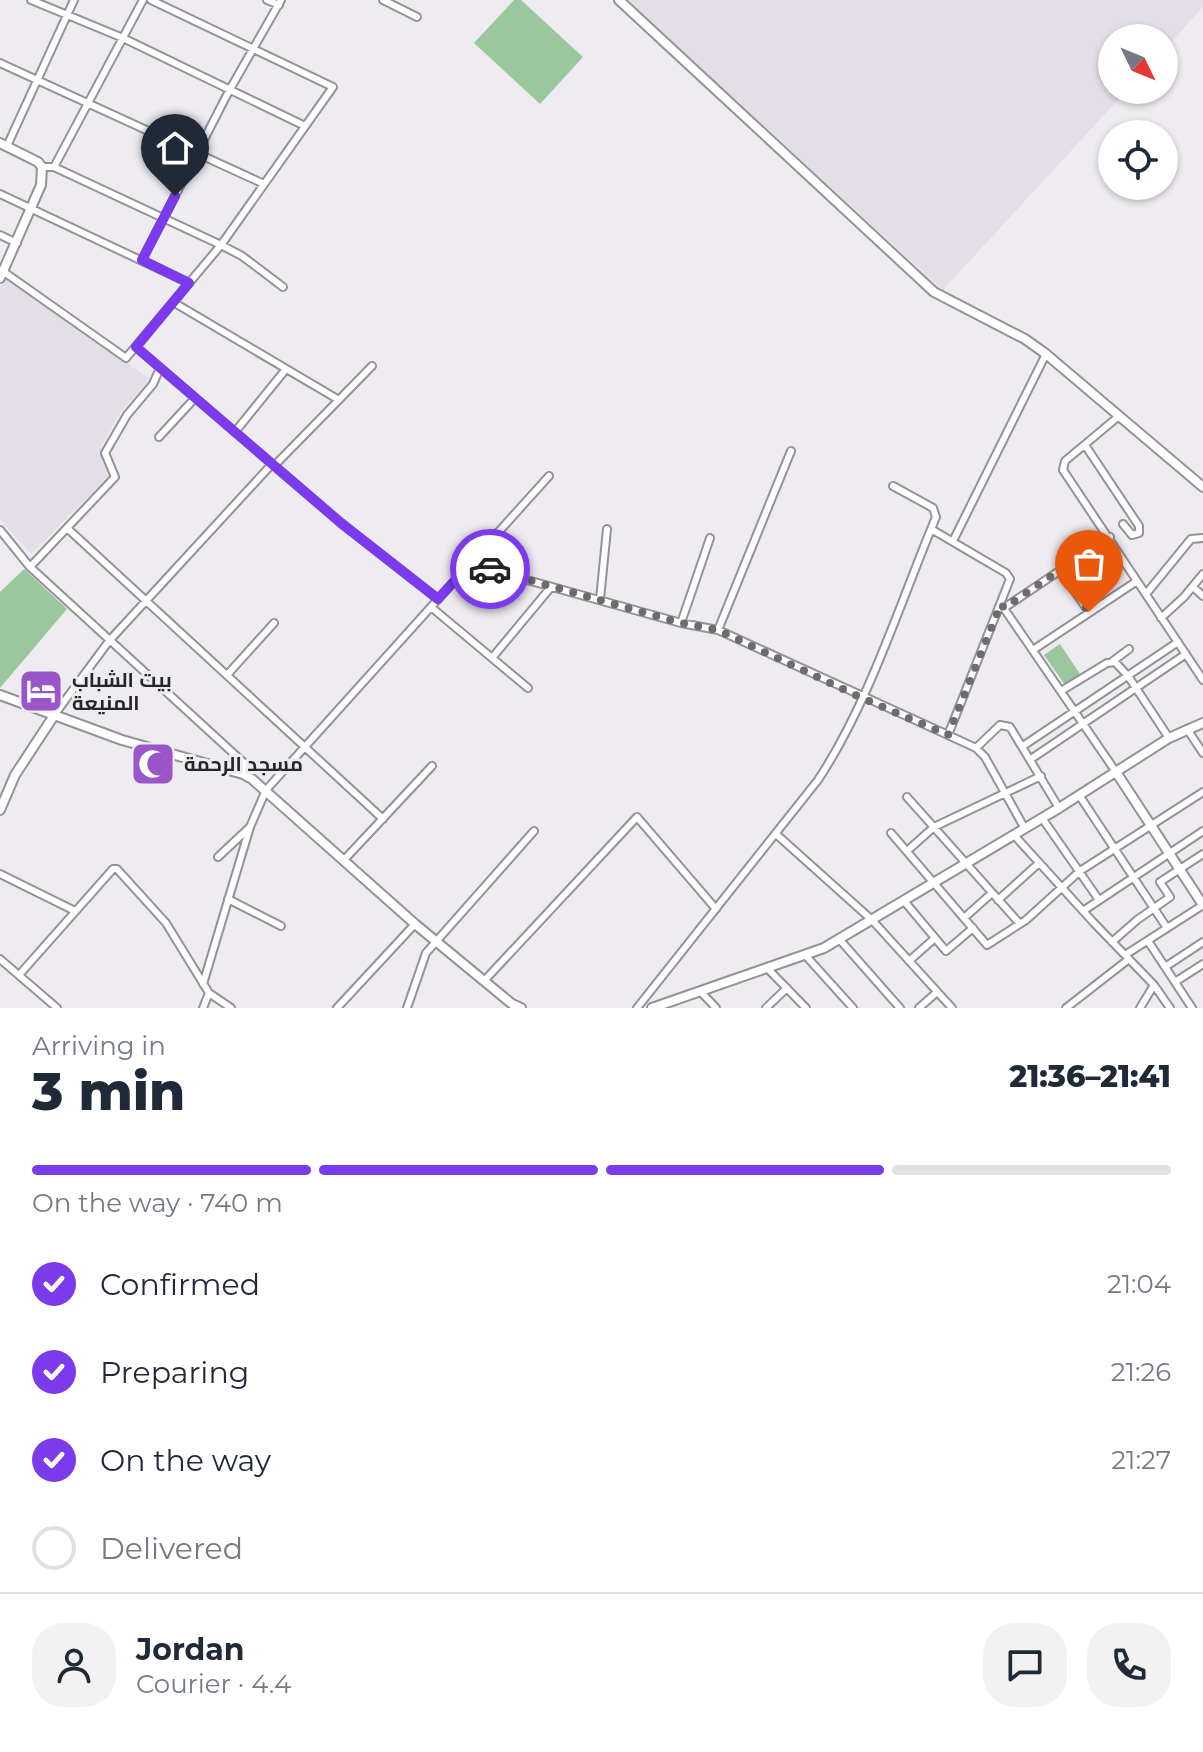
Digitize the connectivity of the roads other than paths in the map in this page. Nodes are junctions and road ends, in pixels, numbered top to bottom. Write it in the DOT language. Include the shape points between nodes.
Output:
graph roads {
  1 [pos="31,0"];
  2 [pos="74,0"];
  3 [pos="143,0"];
  4 [pos="151,0"];
  5 [pos="267,0"];
  6 [pos="383,0"];
  7 [pos="619,0"];
  8 [pos="280,3"];
  9 [pos="67,15"];
  10 [pos="417,17"];
  11 [pos="123,38"];
  12 [pos="256,49"];
  13 [pos="0,63"];
  14 [pos="37,80"];
  15 [pos="229,91"];
  16 [pos="88,104"];
  17 [pos="305,126"];
  18 [pos="3,144"];
  19 [pos="197,153"];
  20 [pos="42,167"];
  21 [pos="54,167"];
  22 [pos="264,184"];
  23 [pos="0,194"];
  24 [pos="31,208"];
  25 [pos="164,218"];
  26 [pos="0,235"];
  27 [pos="17,243"];
  28 [pos="221,245"];
  29 [pos="142,260"];
  30 [pos="2,275"];
  31 [pos="189,283"];
  32 [pos="283,287"];
  33 [pos="173,302"];
  34 [pos="136,347"];
  35 [pos="1046,354"];
  36 [pos="372,366"];
  37 [pos="160,368"];
  38 [pos="286,369"];
  39 [pos="195,398"];
  40 [pos="339,400"];
  41 [pos="1119,416"];
  42 [pos="235,432"];
  43 [pos="159,437"];
  44 [pos="1085,445"];
  45 [pos="791,451"];
  46 [pos="273,465"];
  47 [pos="549,476"];
  48 [pos="893,486"];
  49 [pos="1203,487"];
  50 [pos="1133,517"];
  51 [pos="1123,524"];
  52 [pos="67,528"];
  53 [pos="607,529"];
  54 [pos="931,529"];
  55 [pos="0,530"];
  56 [pos="1109,536"];
  57 [pos="710,538"];
  58 [pos="1203,538"];
  59 [pos="953,541"];
  60 [pos="470,564"];
  61 [pos="30,567"];
  62 [pos="1060,570"];
  63 [pos="1203,574"];
  64 [pos="1137,581"];
  65 [pos="551,587"];
  66 [pos="1193,587"];
  67 [pos="1146,594"];
  68 [pos="1203,596"];
  69 [pos="438,599"];
  70 [pos="600,599"];
  71 [pos="146,601"];
  72 [pos="1003,606"];
  73 [pos="431,607"];
  74 [pos="1089,612"];
  75 [pos="1161,618"];
  76 [pos="274,623"];
  77 [pos="681,623"];
  78 [pos="718,630"];
  79 [pos="109,641"];
  80 [pos="1178,642"];
  81 [pos="1129,649"];
  82 [pos="1033,650"];
  83 [pos="1186,654"];
  84 [pos="492,658"];
  85 [pos="1203,660"];
  86 [pos="1113,661"];
  87 [pos="1194,666"];
  88 [pos="227,675"];
  89 [pos="1128,676"];
  90 [pos="1203,680"];
  91 [pos="528,688"];
  92 [pos="1136,688"];
  93 [pos="1061,691"];
  94 [pos="0,695"];
  95 [pos="862,698"];
  96 [pos="1074,711"];
  97 [pos="55,714"];
  98 [pos="1203,723"];
  99 [pos="1083,724"];
  100 [pos="1187,729"];
  101 [pos="948,735"];
  102 [pos="1169,738"];
  103 [pos="1023,746"];
  104 [pos="305,747"];
  105 [pos="976,748"];
  106 [pos="1203,753"];
  107 [pos="1031,759"];
  108 [pos="432,766"];
  109 [pos="1116,772"];
  110 [pos="243,774"];
  111 [pos="1041,776"];
  112 [pos="266,790"];
  113 [pos="1203,792"];
  114 [pos="1005,793"];
  115 [pos="1079,795"];
  116 [pos="907,797"];
  117 [pos="1059,808"];
  118 [pos="0,810"];
  119 [pos="1042,818"];
  120 [pos="383,819"];
  121 [pos="1151,825"];
  122 [pos="250,827"];
  123 [pos="934,827"];
  124 [pos="1025,829"];
  125 [pos="534,831"];
  126 [pos="1203,831"];
  127 [pos="891,833"];
  128 [pos="776,834"];
  129 [pos="1014,835"];
  130 [pos="1115,849"];
  131 [pos="907,851"];
  132 [pos="1169,853"];
  133 [pos="1203,854"];
  134 [pos="218,857"];
  135 [pos="343,861"];
  136 [pos="1039,863"];
  137 [pos="966,864"];
  138 [pos="1180,869"];
  139 [pos="1080,871"];
  140 [pos="0,874"];
  141 [pos="1133,877"];
  142 [pos="934,883"];
  143 [pos="1062,888"];
  144 [pos="992,893"];
  145 [pos="228,899"];
  146 [pos="998,900"];
  147 [pos="1099,900"];
  148 [pos="904,901"];
  149 [pos="1203,905"];
  150 [pos="1154,908"];
  151 [pos="716,909"];
  152 [pos="75,911"];
  153 [pos="1083,911"];
  154 [pos="964,918"];
  155 [pos="872,920"];
  156 [pos="415,924"];
  157 [pos="1020,924"];
  158 [pos="281,926"];
  159 [pos="973,928"];
  160 [pos="1167,928"];
  161 [pos="935,938"];
  162 [pos="840,940"];
  163 [pos="435,941"];
  164 [pos="1148,941"];
  165 [pos="1112,942"];
  166 [pos="1203,942"];
  167 [pos="806,956"];
  168 [pos="1127,957"];
  169 [pos="0,959"];
  170 [pos="909,961"];
  171 [pos="1203,964"];
  172 [pos="1165,967"];
  173 [pos="768,969"];
  174 [pos="19,975"];
  175 [pos="484,981"];
  176 [pos="1175,982"];
  177 [pos="203,984"];
  178 [pos="1154,985"];
  179 [pos="787,988"];
  180 [pos="701,992"];
  181 [pos="937,992"];
  182 [pos="209,993"];
  183 [pos="1184,997"];
  184 [pos="344,1000"];
  185 [pos="846,1001"];
  186 [pos="515,1007"];
  187 [pos="1168,1007"];
  188 [pos="57,1008"];
  189 [pos="203,1008"];
  190 [pos="231,1008"];
  191 [pos="337,1008"];
  192 [pos="352,1008"];
  193 [pos="407,1008"];
  194 [pos="637,1008"];
  195 [pos="652,1008"];
  196 [pos="716,1008"];
  197 [pos="766,1008"];
  198 [pos="806,1008"];
  199 [pos="839,1008"];
  200 [pos="853,1008"];
  201 [pos="900,1008"];
  202 [pos="919,1008"];
  203 [pos="952,1008"];
  204 [pos="1066,1008"];
  205 [pos="1140,1008"];
  206 [pos="1192,1008"];
  1 -- 9 [label="street"];
  2 -- 9 [label="street"];
  3 -- 11 [label="street"];
  4 -- 12 [label="street"];
  5 -- 8 [label="street"];
  6 -- 10 [label="street"];
  7 -- 35 [label="street" via="934,292"];
  8 -- 12 [label="street"];
  9 -- 11 [label="street"];
  9 -- 14 [label="street"];
  11 -- 15 [label="street"];
  11 -- 16 [label="street"];
  12 -- 15 [label="street"];
  12 -- 17 [label="street" via="333,87"];
  13 -- 14 [label="street"];
  14 -- 16 [label="street"];
  14 -- 18 [label="street"];
  15 -- 17 [label="street"];
  15 -- 19 [label="street"];
  16 -- 19 [label="street"];
  16 -- 21 [label="street"];
  17 -- 22 [label="street"];
  18 -- 20 [label="street"];
  19 -- 22 [label="street"];
  19 -- 25 [label="street"];
  20 -- 21 [label="street"];
  20 -- 24 [label="street"];
  21 -- 25 [label="street"];
  22 -- 28 [label="street"];
  23 -- 24 [label="street"];
  24 -- 27 [label="street"];
  24 -- 29 [label="street"];
  25 -- 28 [label="street"];
  25 -- 29 [label="street"];
  26 -- 27 [label="street"];
  27 -- 30 [label="street"];
  28 -- 31 [label="street"];
  28 -- 32 [label="street"];
  29 -- 31 [label="street"];
  30 -- 34 [label="street" via="126,358"];
  31 -- 33 [label="street"];
  33 -- 34 [label="street"];
  33 -- 38 [label="street"];
  34 -- 37 [label="street"];
  35 -- 41 [label="street"];
  35 -- 59 [label="street"];
  36 -- 40 [label="street"];
  37 -- 39 [label="street"];
  37 -- 52 [label="street" via="105,453 115,477"];
  38 -- 40 [label="street"];
  38 -- 42 [label="street"];
  39 -- 42 [label="street"];
  39 -- 43 [label="street"];
  40 -- 46 [label="street"];
  41 -- 44 [label="street"];
  41 -- 49 [label="street"];
  42 -- 46 [label="street"];
  44 -- 50 [label="street"];
  44 -- 56 [label="street" via="1062,468"];
  45 -- 78 [label="street"];
  46 -- 69 [label="street"];
  46 -- 71 [label="street"];
  47 -- 60 [label="street"];
  48 -- 54 [label="street" via="933,508"];
  50 -- 51 [label="street"];
  50 -- 51 [label="street" via="1138,535"];
  51 -- 56 [label="street"];
  52 -- 61 [label="street"];
  52 -- 71 [label="street"];
  53 -- 70 [label="street"];
  54 -- 59 [label="street"];
  54 -- 95 [label="street"];
  55 -- 61 [label="street"];
  56 -- 62 [label="street"];
  56 -- 64 [label="street"];
  57 -- 77 [label="street"];
  58 -- 67 [label="street" via="1191,539"];
  59 -- 72 [label="street" via="1008,575"];
  60 -- 65 [label="street"];
  60 -- 69 [label="street"];
  61 -- 79 [label="street"];
  62 -- 72 [label="street"];
  62 -- 74 [label="street"];
  63 -- 66 [label="street"];
  64 -- 67 [label="street"];
  64 -- 74 [label="street"];
  65 -- 70 [label="street"];
  65 -- 84 [label="street"];
  66 -- 68 [label="street"];
  66 -- 75 [label="street"];
  67 -- 75 [label="street"];
  69 -- 73 [label="street"];
  70 -- 77 [label="street"];
  71 -- 79 [label="street"];
  71 -- 88 [label="street"];
  72 -- 82 [label="street"];
  72 -- 101 [label="street"];
  73 -- 84 [label="street"];
  73 -- 104 [label="street"];
  74 -- 82 [label="street"];
  75 -- 80 [label="street"];
  76 -- 88 [label="street"];
  77 -- 78 [label="street"];
  78 -- 95 [label="street"];
  79 -- 97 [label="street"];
  79 -- 110 [label="street" via="244,763"];
  80 -- 83 [label="street"];
  80 -- 89 [label="street"];
  81 -- 86 [label="street"];
  82 -- 93 [label="street"];
  83 -- 87 [label="street"];
  83 -- 92 [label="street"];
  84 -- 91 [label="street"];
  85 -- 87 [label="street"];
  86 -- 89 [label="street"];
  86 -- 93 [label="street"];
  87 -- 90 [label="street"];
  88 -- 104 [label="street"];
  89 -- 92 [label="street"];
  89 -- 96 [label="street"];
  92 -- 99 [label="street"];
  92 -- 102 [label="street"];
  93 -- 96 [label="street"];
  94 -- 97 [label="street"];
  95 -- 101 [label="street"];
  95 -- 128 [label="street" via="836,753"];
  96 -- 99 [label="street"];
  96 -- 103 [label="street"];
  97 -- 110 [label="street" via="122,740"];
  97 -- 118 [label="street" via="15,775"];
  98 -- 100 [label="street"];
  99 -- 107 [label="street"];
  99 -- 109 [label="street"];
  100 -- 102 [label="street"];
  100 -- 106 [label="street"];
  101 -- 105 [label="street"];
  102 -- 109 [label="street"];
  103 -- 105 [label="street" via="1003,724"];
  103 -- 107 [label="street"];
  104 -- 112 [label="street"];
  104 -- 120 [label="street"];
  105 -- 114 [label="street"];
  107 -- 111 [label="street"];
  108 -- 120 [label="street"];
  109 -- 115 [label="street"];
  109 -- 121 [label="street"];
  110 -- 112 [label="street"];
  111 -- 114 [label="street"];
  111 -- 117 [label="street"];
  112 -- 122 [label="street"];
  112 -- 135 [label="street"];
  113 -- 121 [label="street"];
  114 -- 123 [label="street"];
  114 -- 124 [label="street"];
  115 -- 117 [label="street"];
  115 -- 130 [label="street"];
  116 -- 123 [label="street"];
  117 -- 119 [label="street"];
  119 -- 124 [label="street"];
  119 -- 139 [label="street"];
  120 -- 135 [label="street"];
  121 -- 130 [label="street"];
  121 -- 132 [label="street"];
  122 -- 134 [label="street"];
  122 -- 145 [label="street"];
  123 -- 131 [label="street"];
  123 -- 137 [label="street"];
  124 -- 129 [label="street"];
  125 -- 163 [label="street"];
  126 -- 132 [label="street"];
  127 -- 131 [label="street"];
  128 -- 151 [label="street"];
  128 -- 155 [label="street"];
  129 -- 136 [label="street"];
  129 -- 137 [label="street"];
  130 -- 139 [label="street"];
  130 -- 141 [label="street"];
  131 -- 142 [label="street"];
  132 -- 138 [label="street"];
  132 -- 141 [label="street"];
  133 -- 138 [label="street"];
  135 -- 156 [label="street"];
  136 -- 143 [label="street"];
  136 -- 146 [label="street"];
  137 -- 142 [label="street"];
  137 -- 144 [label="street"];
  138 -- 149 [label="street"];
  138 -- 150 [label="street" via="1160,882 1170,897"];
  139 -- 143 [label="street"];
  139 -- 147 [label="street"];
  140 -- 152 [label="street"];
  141 -- 147 [label="street"];
  141 -- 150 [label="street"];
  142 -- 148 [label="street"];
  142 -- 154 [label="street"];
  143 -- 153 [label="street"];
  143 -- 157 [label="street"];
  144 -- 146 [label="street"];
  144 -- 154 [label="street"];
  145 -- 158 [label="street"];
  145 -- 177 [label="street"];
  146 -- 157 [label="street"];
  147 -- 153 [label="street"];
  148 -- 155 [label="street"];
  148 -- 161 [label="street"];
  149 -- 160 [label="street"];
  150 -- 160 [label="street"];
  150 -- 165 [label="street"];
  151 -- 175 [label="street" via="637,817"];
  151 -- 194 [label="street"];
  152 -- 174 [label="street"];
  152 -- 177 [label="street" via="117,869 166,923"];
  153 -- 165 [label="street"];
  154 -- 159 [label="street"];
  155 -- 162 [label="street"];
  155 -- 170 [label="street"];
  156 -- 163 [label="street"];
  156 -- 184 [label="street"];
  157 -- 159 [label="street" via="987,945"];
  159 -- 161 [label="street" via="946,951"];
  160 -- 164 [label="street"];
  161 -- 170 [label="street"];
  162 -- 167 [label="street"];
  162 -- 201 [label="street"];
  163 -- 175 [label="street"];
  163 -- 193 [label="street"];
  164 -- 168 [label="street"];
  164 -- 172 [label="street"];
  165 -- 168 [label="street"];
  166 -- 172 [label="street"];
  167 -- 173 [label="street"];
  167 -- 185 [label="street"];
  168 -- 178 [label="street"];
  168 -- 204 [label="street"];
  169 -- 174 [label="street"];
  170 -- 181 [label="street"];
  171 -- 176 [label="street"];
  172 -- 176 [label="street"];
  173 -- 179 [label="street"];
  173 -- 180 [label="street"];
  174 -- 188 [label="street"];
  175 -- 186 [label="street"];
  176 -- 183 [label="street"];
  177 -- 182 [label="street"];
  178 -- 187 [label="street"];
  178 -- 205 [label="street"];
  179 -- 197 [label="street"];
  179 -- 198 [label="street"];
  180 -- 195 [label="street"];
  180 -- 196 [label="street"];
  181 -- 202 [label="street"];
  181 -- 203 [label="street"];
  182 -- 189 [label="street"];
  182 -- 190 [label="street"];
  183 -- 187 [label="street"];
  183 -- 206 [label="street"];
  184 -- 191 [label="street"];
  184 -- 192 [label="street"];
  185 -- 199 [label="street"];
  185 -- 200 [label="street"];
}
